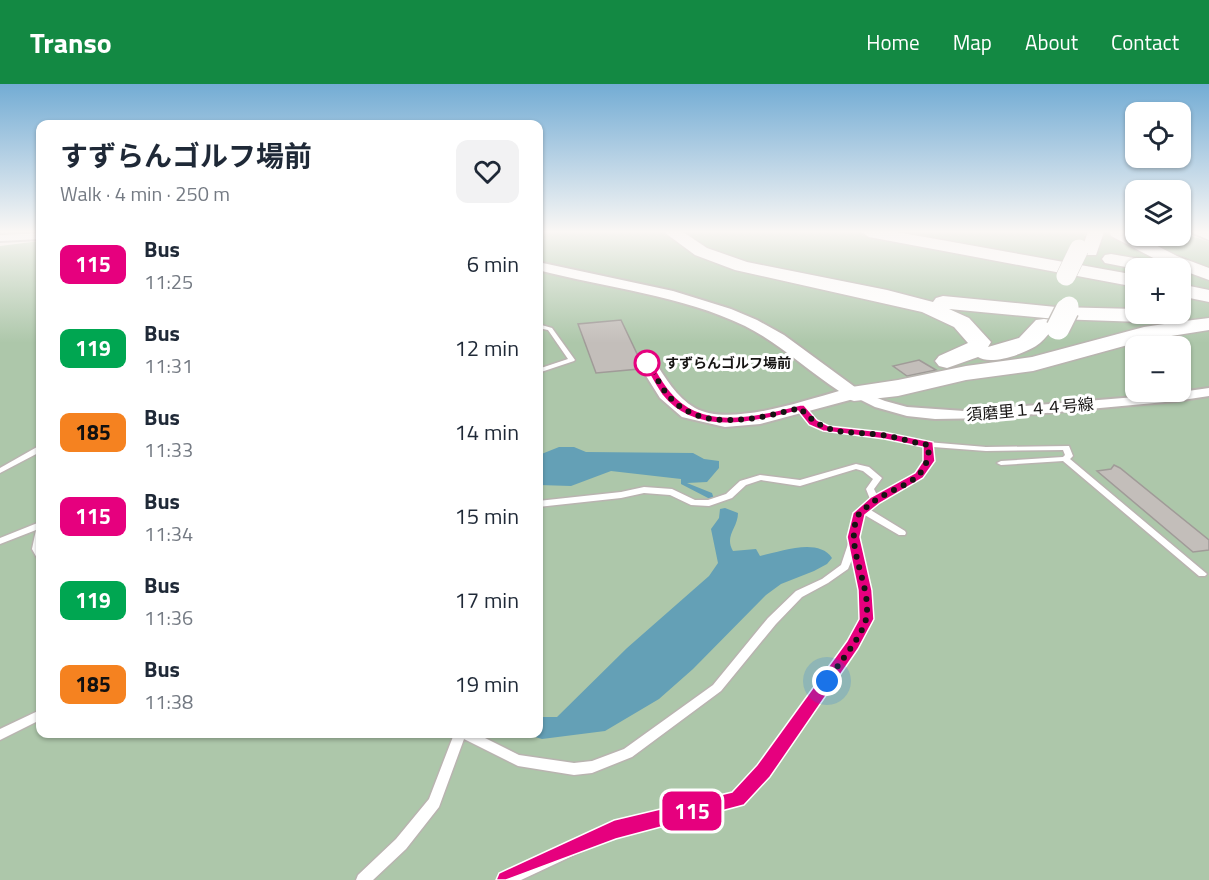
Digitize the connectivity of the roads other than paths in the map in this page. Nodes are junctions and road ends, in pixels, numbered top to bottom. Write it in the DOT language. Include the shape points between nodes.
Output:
graph roads {
  1 [pos="552,269"];
  2 [pos="760,269"];
  3 [pos="1071,269"];
  4 [pos="1075,269"];
  5 [pos="1109,269"];
  6 [pos="1193,269"];
  7 [pos="1125,272"];
  8 [pos="1191,274"];
  9 [pos="1209,276"];
  10 [pos="1125,279"];
  11 [pos="1191,285"];
  12 [pos="1209,288"];
  13 [pos="1191,292"];
  14 [pos="1209,296"];
  15 [pos="943,302"];
  16 [pos="1209,319"];
  17 [pos="1209,324"];
  18 [pos="543,327"];
  19 [pos="647,363"];
  20 [pos="956,367"];
  21 [pos="543,369"];
  22 [pos="1209,392"];
  23 [pos="854,393"];
  24 [pos="800,408"];
  25 [pos="929,445"];
  26 [pos="36,451"];
  27 [pos="1065,459"];
  28 [pos="1001,463"];
  29 [pos="0,471"];
  30 [pos="875,500"];
  31 [pos="543,503"];
  32 [pos="864,510"];
  33 [pos="36,527"];
  34 [pos="902,533"];
  35 [pos="854,537"];
  36 [pos="0,541"];
  37 [pos="1202,574"];
  38 [pos="36,717"];
  39 [pos="0,735"];
  40 [pos="458,738"];
  41 [pos="474,738"];
  42 [pos="363,880"];
  43 [pos="506,880"];
  1 -- 23 [label="street" via="685,300 736,317 772,336"];
  2 -- 20 [label="highway" via="912,303 951,316 968,325 980,342"];
  3 -- 10 [label="highway"];
  4 -- 20 [label="highway, bridge" via="1051,326 1016,347"];
  5 -- 7 [label="highway"];
  6 -- 9 [label="highway"];
  8 -- 9 [label="highway"];
  11 -- 12 [label="highway"];
  13 -- 14 [label="highway"];
  15 -- 16 [label="highway" via="1056,313"];
  17 -- 20 [label="highway" via="1144,334 1033,364"];
  18 -- 21 [label="lane" via="550,329 572,360"];
  19 -- 24 [label="street" via="667,394 689,413 725,421 760,418"];
  20 -- 23 [label="highway" via="881,376"];
  22 -- 23 [label="street, 須磨里１４４号線" via="951,415 897,409"];
  23 -- 24 [label="street"];
  24 -- 25 [label="lane" via="813,422 827,429"];
  25 -- 27 [label="lane" via="1066,448 1069,456"];
  25 -- 30 [label="lane" via="929,461 919,476"];
  26 -- 29 [label="lane"];
  27 -- 28 [label="lane"];
  27 -- 37 [label="lane"];
  30 -- 31 [label="lane" via="870,489 878,478 856,466 800,483 760,477 709,503 694,503 672,492 644,490"];
  30 -- 32 [label="lane"];
  32 -- 34 [label="lane"];
  32 -- 35 [label="lane" via="859,513"];
  33 -- 36 [label="lane"];
  35 -- 41 [label="lane" via="844,567 799,594 717,688 628,753 592,767 574,769 518,760"];
  35 -- 43 [label="lane" via="865,590 866,619 770,762 737,799 614,830"];
  38 -- 39 [label="lane"];
  40 -- 42 [label="lane" via="434,803 401,844"];
}
